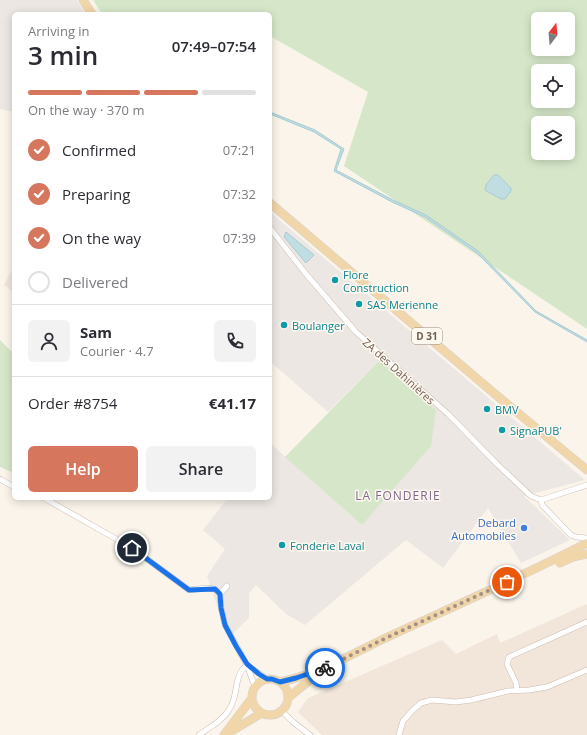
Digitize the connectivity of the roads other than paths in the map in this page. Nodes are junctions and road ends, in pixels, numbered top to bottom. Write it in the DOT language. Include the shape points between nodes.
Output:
graph roads {
  1 [pos="83,0"];
  2 [pos="91,12"];
  3 [pos="272,205"];
  4 [pos="272,231"];
  5 [pos="586,470"];
  6 [pos="0,479"];
  7 [pos="587,485"];
  8 [pos="12,486"];
  9 [pos="48,500"];
  10 [pos="541,500"];
  11 [pos="587,538"];
  12 [pos="587,544"];
  13 [pos="587,549"];
  14 [pos="587,554"];
  15 [pos="552,561"];
  16 [pos="543,565"];
  17 [pos="227,586"];
  18 [pos="220,594"];
  19 [pos="587,622"];
  20 [pos="247,664"];
  21 [pos="325,668"];
  22 [pos="587,670"];
  23 [pos="267,679"];
  24 [pos="280,682"];
  25 [pos="255,687"];
  26 [pos="517,690"];
  27 [pos="289,696"];
  28 [pos="252,698"];
  29 [pos="282,711"];
  30 [pos="262,713"];
  31 [pos="199,735"];
  32 [pos="225,735"];
  33 [pos="310,735"];
  34 [pos="399,735"];
  1 -- 2 [label="main road"];
  3 -- 5 [label="main road, D 31"];
  4 -- 10 [label="street, ZA des Dahinières" via="356,332 448,414 531,496"];
  6 -- 8 [label="street"];
  7 -- 10 [label="street"];
  9 -- 18 [label="street" via="132,548 189,590 215,589"];
  10 -- 11 [label="street, ZA des Dahinières" via="542,505 571,535"];
  12 -- 15 [label="main road"];
  13 -- 15 [label="main road"];
  14 -- 16 [label="main road" via="554,565"];
  15 -- 16 [label="main road"];
  16 -- 21 [label="main road"];
  17 -- 18 [label="street"];
  18 -- 20 [label="street" via="225,625"];
  19 -- 26 [label="street" via="509,657 507,664"];
  20 -- 23 [label="street"];
  20 -- 25 [label="street"];
  20 -- 31 [label="street" via="239,673 230,709"];
  21 -- 24 [label="main road"];
  21 -- 27 [label="main road"];
  22 -- 26 [label="street" via="547,688"];
  23 -- 24 [label="main road"];
  23 -- 25 [label="main road"];
  24 -- 27 [label="main road"];
  25 -- 28 [label="main road"];
  26 -- 34 [label="street" via="471,700 432,700 421,703 404,721"];
  27 -- 29 [label="main road"];
  28 -- 30 [label="main road"];
  28 -- 32 [label="main road"];
  29 -- 30 [label="main road" via="272,715"];
  29 -- 33 [label="street"];
  30 -- 32 [label="main road"];
}
